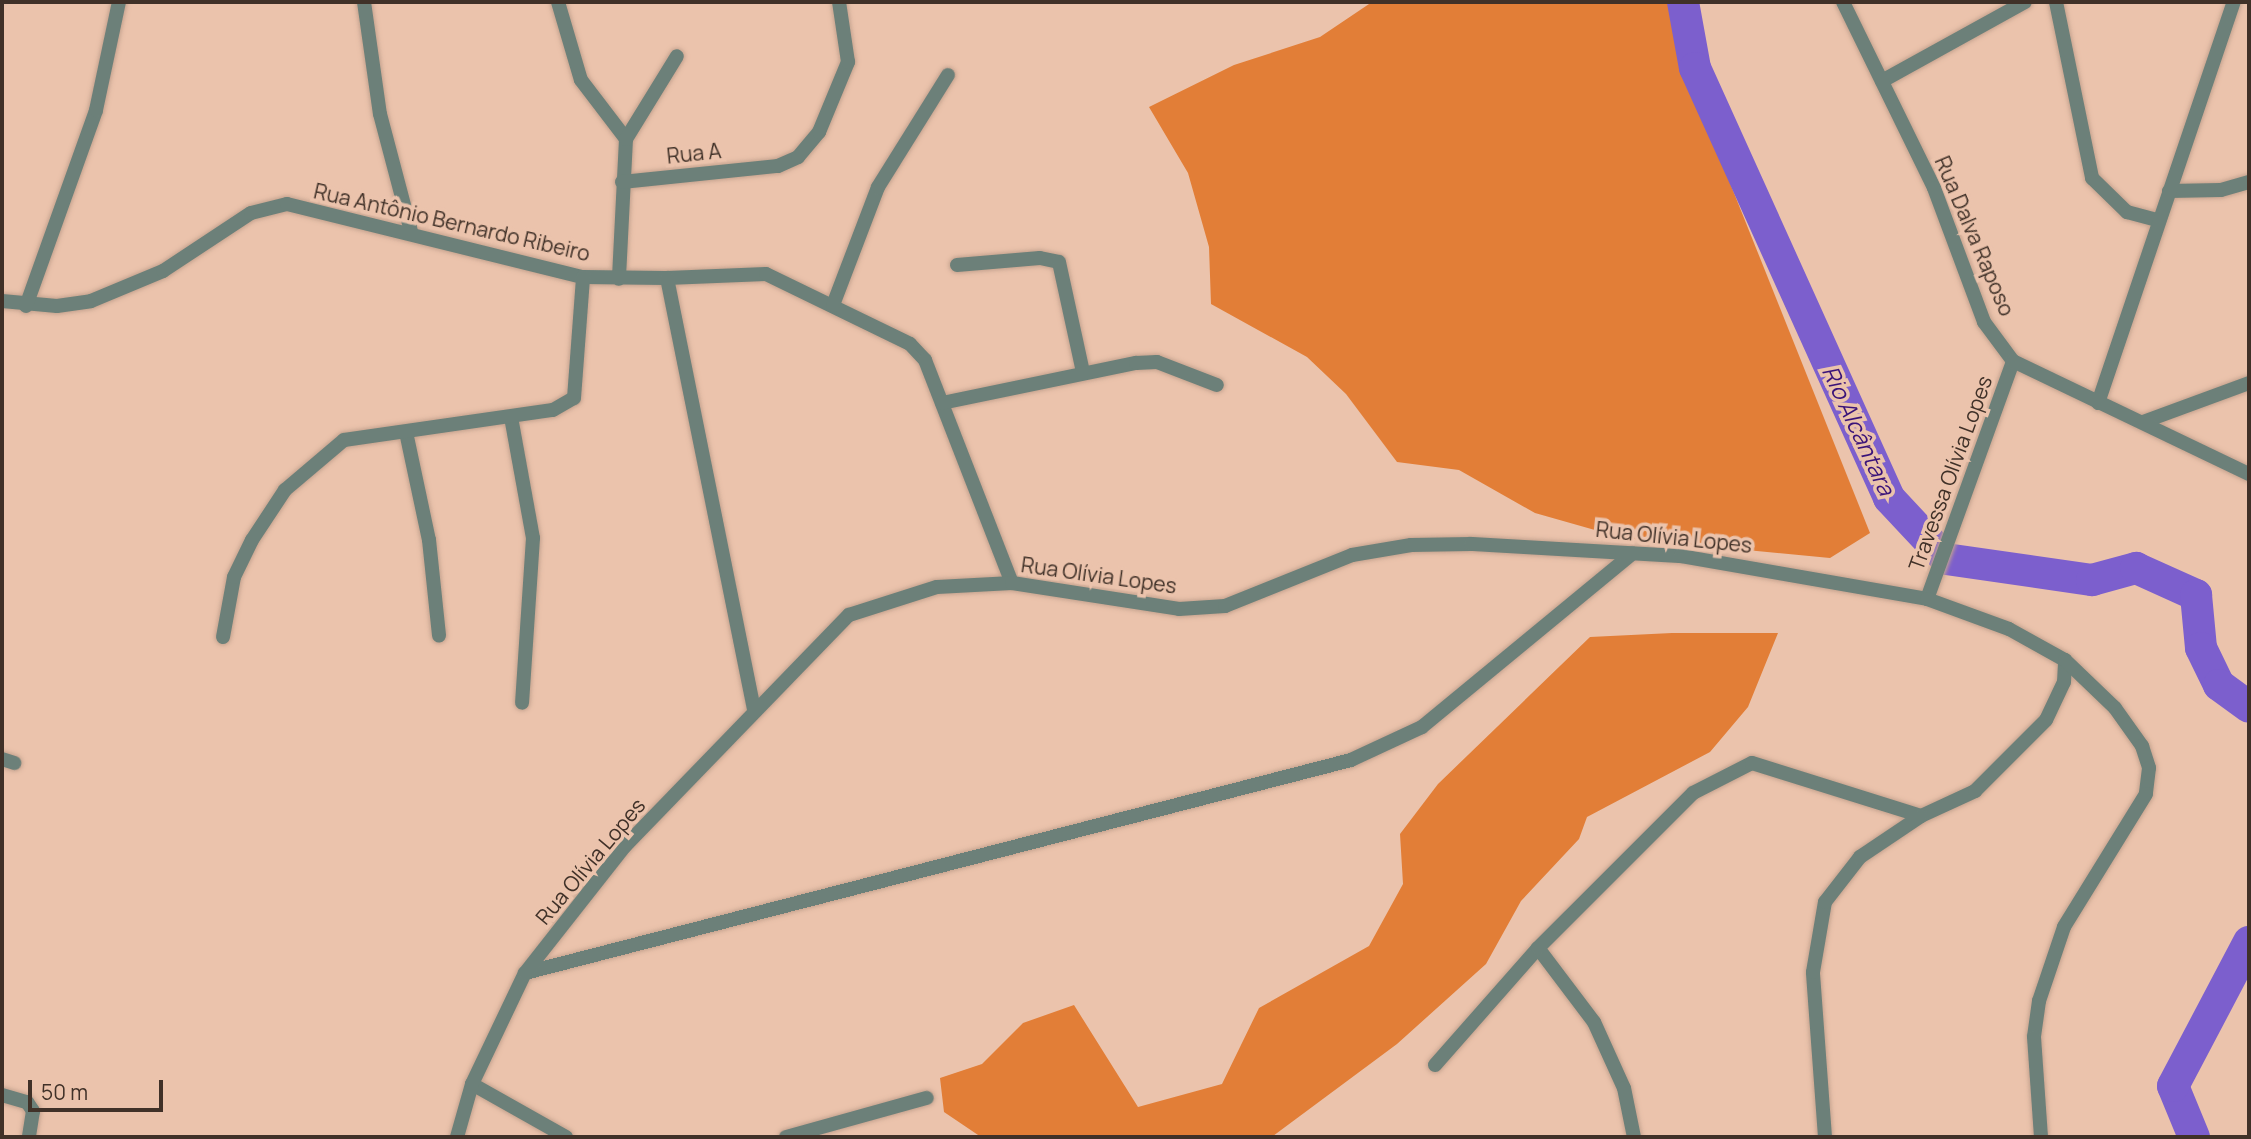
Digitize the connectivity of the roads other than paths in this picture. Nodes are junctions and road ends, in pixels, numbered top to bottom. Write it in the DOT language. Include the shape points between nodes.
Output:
graph roads {
  1 [pos="118,2"];
  2 [pos="364,2"];
  3 [pos="558,2"];
  4 [pos="839,2"];
  5 [pos="1843,2"];
  6 [pos="2025,2"];
  7 [pos="2056,2"];
  8 [pos="2234,2"];
  9 [pos="677,56"];
  10 [pos="948,75"];
  11 [pos="1882,81"];
  12 [pos="626,139"];
  13 [pos="622,181"];
  14 [pos="2249,182"];
  15 [pos="2169,191"];
  16 [pos="2157,220"];
  17 [pos="411,231"];
  18 [pos="957,265"];
  19 [pos="583,277"];
  20 [pos="667,278"];
  21 [pos="619,279"];
  22 [pos="2,301"];
  23 [pos="26,306"];
  24 [pos="833,306"];
  25 [pos="2013,361"];
  26 [pos="1083,372"];
  27 [pos="2249,383"];
  28 [pos="1217,385"];
  29 [pos="942,403"];
  30 [pos="2098,403"];
  31 [pos="511,417"];
  32 [pos="2143,422"];
  33 [pos="406,432"];
  34 [pos="2249,474"];
  35 [pos="1633,553"];
  36 [pos="1012,583"];
  37 [pos="1927,599"];
  38 [pos="439,635"];
  39 [pos="223,637"];
  40 [pos="2065,660"];
  41 [pos="522,703"];
  42 [pos="754,708"];
  43 [pos="1921,816"];
  44 [pos="1538,948"];
  45 [pos="525,973"];
  46 [pos="1435,1065"];
  47 [pos="472,1084"];
  48 [pos="2,1095"];
  49 [pos="927,1098"];
  50 [pos="29,1137"];
  51 [pos="457,1137"];
  52 [pos="566,1137"];
  53 [pos="786,1137"];
  54 [pos="1634,1137"];
  55 [pos="1825,1137"];
  56 [pos="2041,1137"];
  1 -- 23 [label="street" via="96,110"];
  2 -- 17 [label="street" via="380,114"];
  3 -- 12 [label="street" via="581,80"];
  4 -- 13 [label="street, Rua A" via="848,62 819,132 797,157 778,166"];
  5 -- 11 [label="street, Rua Dalva Raposo"];
  6 -- 11 [label="street"];
  7 -- 16 [label="street" via="2092,178 2127,212"];
  8 -- 15 [label="street"];
  9 -- 12 [label="street"];
  10 -- 24 [label="street" via="878,187"];
  11 -- 25 [label="street, Rua Dalva Raposo" via="1934,188 1984,322"];
  12 -- 13 [label="street"];
  13 -- 21 [label="street"];
  14 -- 15 [label="street" via="2221,190"];
  15 -- 16 [label="street"];
  16 -- 30 [label="street"];
  17 -- 19 [label="street, Rua Antônio Bernardo Ribeiro"];
  17 -- 23 [label="street, Rua Antônio Bernardo Ribeiro" via="270,205 134,286 91,301"];
  18 -- 26 [label="street" via="1040,258 1059,262"];
  19 -- 21 [label="street, Rua Antônio Bernardo Ribeiro"];
  19 -- 31 [label="street" via="574,398 553,410"];
  20 -- 21 [label="street, Rua Antônio Bernardo Ribeiro"];
  20 -- 24 [label="street, Rua Antônio Bernardo Ribeiro" via="766,274"];
  20 -- 42 [label="street"];
  22 -- 23 [label="street, Rua Antônio Bernardo Ribeiro"];
  24 -- 29 [label="street, Rua Antônio Bernardo Ribeiro" via="910,344 925,360"];
  25 -- 30 [label="street, Rua Dalva Raposo"];
  25 -- 37 [label="street, Travessa Olívia Lopes"];
  26 -- 28 [label="street" via="1157,362"];
  26 -- 29 [label="street"];
  27 -- 32 [label="street"];
  29 -- 36 [label="street, Rua Antônio Bernardo Ribeiro"];
  30 -- 32 [label="street, Rua Dalva Raposo"];
  31 -- 33 [label="street"];
  31 -- 41 [label="street" via="533,538"];
  32 -- 34 [label="street, Rua Dalva Raposo"];
  33 -- 38 [label="street" via="429,540"];
  33 -- 39 [label="street" via="344,440 285,490 234,577"];
  35 -- 36 [label="street, Rua Olívia Lopes" via="1411,545 1352,555 1225,606 1179,609"];
  35 -- 37 [label="street, Rua Olívia Lopes" via="1754,566"];
  35 -- 45 [label="street" via="1422,727 1351,760 1209,802"];
  36 -- 42 [label="street, Rua Olívia Lopes" via="937,587 849,615"];
  37 -- 40 [label="street, Rua Olívia Lopes" via="2009,629"];
  40 -- 43 [label="street" via="2064,682 2046,720 1975,791"];
  40 -- 56 [label="street, Rua Olívia Lopes" via="2115,708 2149,768 2146,794 2064,927 2039,1001 2034,1037"];
  42 -- 45 [label="street, Rua Olívia Lopes" via="625,846"];
  43 -- 44 [label="street" via="1872,804 1789,770 1752,763 1725,772 1693,793"];
  43 -- 55 [label="street" via="1860,857 1825,902 1812,972"];
  44 -- 46 [label="street"];
  44 -- 54 [label="street" via="1594,1022 1624,1087"];
  45 -- 47 [label="street, Rua Olívia Lopes"];
  47 -- 51 [label="street, Rua Olívia Lopes"];
  47 -- 52 [label="street"];
  48 -- 50 [label="street" via="27,1102 33,1111"];
  49 -- 53 [label="street"];
}
